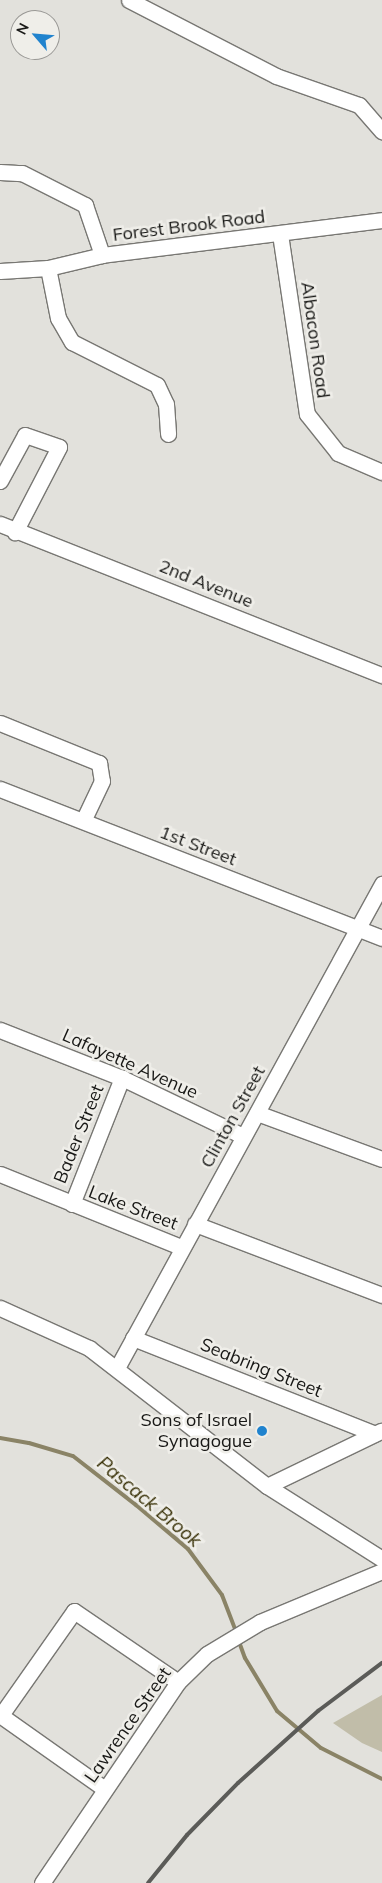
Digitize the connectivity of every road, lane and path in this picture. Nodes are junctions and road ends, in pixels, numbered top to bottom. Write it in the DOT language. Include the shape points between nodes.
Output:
graph roads {
  1 [pos="129,0"];
  2 [pos="382,131"];
  3 [pos="0,172"];
  4 [pos="382,220"];
  5 [pos="280,234"];
  6 [pos="102,255"];
  7 [pos="48,268"];
  8 [pos="0,271"];
  9 [pos="168,434"];
  10 [pos="382,472"];
  11 [pos="0,481"];
  12 [pos="0,524"];
  13 [pos="15,532"];
  14 [pos="382,675"];
  15 [pos="0,723"];
  16 [pos="0,789"];
  17 [pos="83,821"];
  18 [pos="382,884"];
  19 [pos="358,928"];
  20 [pos="382,938"];
  21 [pos="0,1030"];
  22 [pos="122,1078"];
  23 [pos="256,1113"];
  24 [pos="243,1136"];
  25 [pos="382,1159"];
  26 [pos="0,1174"];
  27 [pos="72,1204"];
  28 [pos="196,1224"];
  29 [pos="181,1247"];
  30 [pos="382,1295"];
  31 [pos="0,1308"];
  32 [pos="133,1338"];
  33 [pos="118,1368"];
  34 [pos="379,1432"];
  35 [pos="268,1486"];
  36 [pos="382,1559"];
  37 [pos="382,1571"];
  38 [pos="178,1682"];
  39 [pos="0,1715"];
  40 [pos="105,1788"];
  41 [pos="42,1883"];
  1 -- 2 [label="street" via="276,76 359,105"];
  3 -- 6 [label="street" via="22,173 85,205"];
  4 -- 5 [label="street, Forest Brook Road"];
  5 -- 6 [label="street, Forest Brook Road"];
  5 -- 10 [label="street, Albacon Road" via="306,414 338,452"];
  6 -- 7 [label="street, Forest Brook Road"];
  7 -- 8 [label="street, Forest Brook Road"];
  7 -- 9 [label="street" via="58,318 72,342 157,385 166,404"];
  11 -- 13 [label="street" via="25,435 59,447"];
  12 -- 13 [label="street, 2nd Avenue"];
  13 -- 14 [label="street, 2nd Avenue" via="55,544"];
  15 -- 17 [label="street" via="100,763 102,781"];
  16 -- 17 [label="street, 1st Street"];
  17 -- 19 [label="street, 1st Street"];
  18 -- 19 [label="street, Clinton Street"];
  19 -- 20 [label="street, 1st Street"];
  19 -- 23 [label="street, Clinton Street"];
  21 -- 22 [label="street, Lafayette Avenue"];
  22 -- 24 [label="street, Lafayette Avenue"];
  22 -- 27 [label="street, Bader Street"];
  23 -- 24 [label="street, Clinton Street"];
  23 -- 25 [label="street"];
  24 -- 28 [label="street, Clinton Street"];
  26 -- 27 [label="street, Lake Street"];
  27 -- 29 [label="street, Lake Street"];
  28 -- 29 [label="street, Clinton Street"];
  28 -- 30 [label="street"];
  29 -- 32 [label="street, Clinton Street"];
  31 -- 33 [label="street" via="88,1348"];
  32 -- 33 [label="street, Clinton Street"];
  32 -- 34 [label="street, Seabring Street"];
  33 -- 35 [label="street"];
  34 -- 35 [label="street"];
  35 -- 36 [label="street"];
  37 -- 38 [label="street, Lawrence Street" via="260,1622 208,1654"];
  38 -- 39 [label="street" via="74,1611"];
  38 -- 40 [label="street, Lawrence Street"];
  39 -- 40 [label="street"];
  40 -- 41 [label="street, Lawrence Street"];
}
